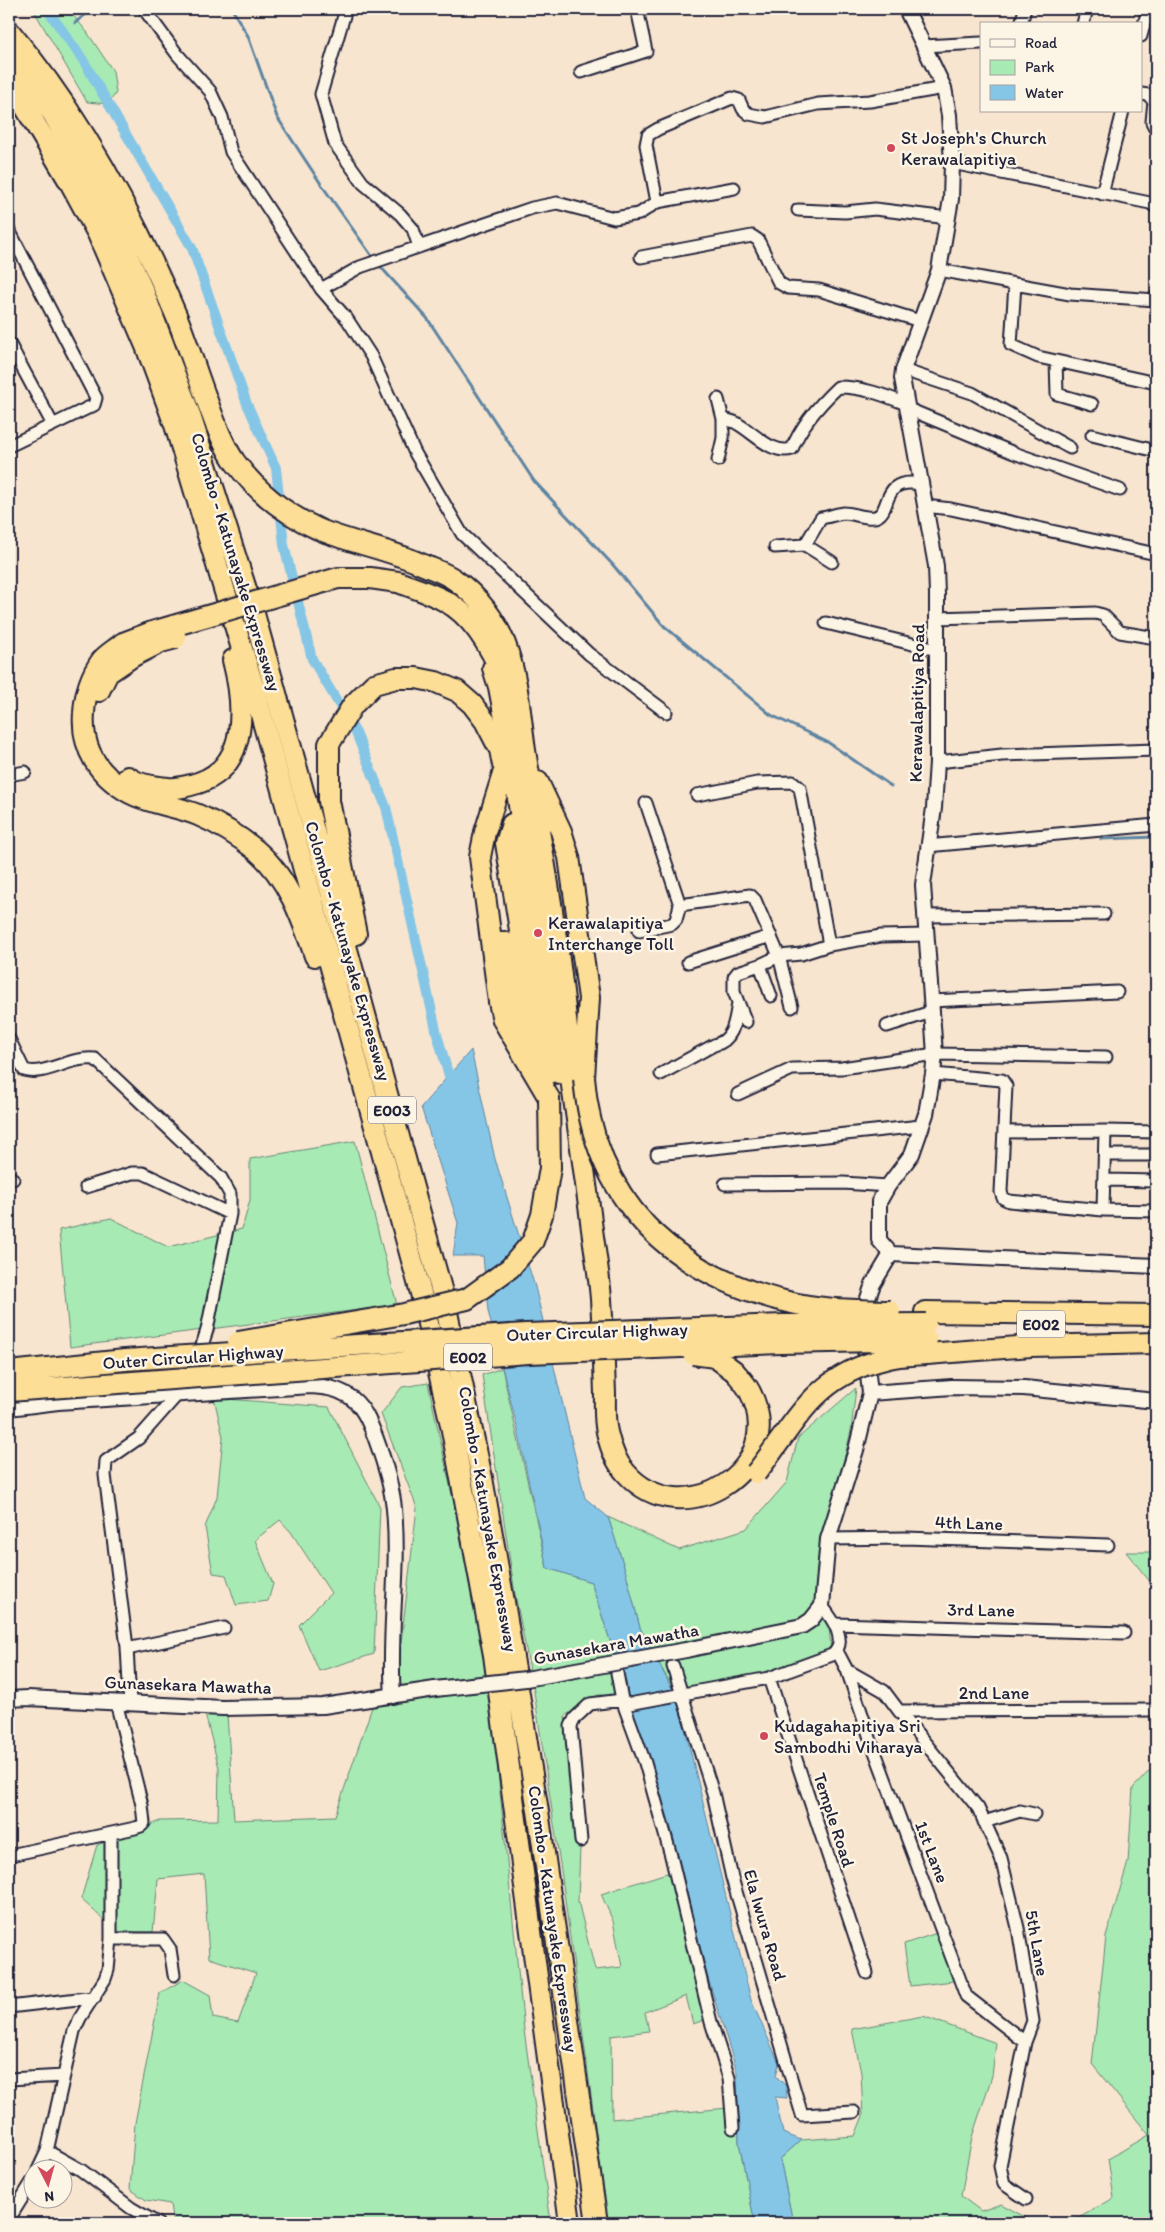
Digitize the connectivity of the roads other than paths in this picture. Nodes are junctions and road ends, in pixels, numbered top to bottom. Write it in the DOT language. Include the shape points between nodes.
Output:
graph roads {
  1 [pos="144,9"];
  2 [pos="346,9"];
  3 [pos="637,9"];
  4 [pos="906,9"];
  5 [pos="1024,9"];
  6 [pos="1087,9"];
  7 [pos="1148,9"];
  8 [pos="1021,22"];
  9 [pos="1083,22"];
  10 [pos="9,30"];
  11 [pos="1142,32"];
  12 [pos="980,44"];
  13 [pos="923,46"];
  14 [pos="9,51"];
  15 [pos="581,72"];
  16 [pos="9,80"];
  17 [pos="944,88"];
  18 [pos="1142,95"];
  19 [pos="1123,112"];
  20 [pos="1156,130"];
  21 [pos="952,163"];
  22 [pos="734,188"];
  23 [pos="1102,194"];
  24 [pos="657,202"];
  25 [pos="1156,207"];
  26 [pos="798,210"];
  27 [pos="948,218"];
  28 [pos="9,230"];
  29 [pos="12,246"];
  30 [pos="419,246"];
  31 [pos="641,256"];
  32 [pos="938,270"];
  33 [pos="1015,284"];
  34 [pos="321,289"];
  35 [pos="1156,300"];
  36 [pos="920,321"];
  37 [pos="9,343"];
  38 [pos="1056,361"];
  39 [pos="903,370"];
  40 [pos="1156,383"];
  41 [pos="718,399"];
  42 [pos="1092,404"];
  43 [pos="906,406"];
  44 [pos="722,419"];
  45 [pos="53,425"];
  46 [pos="176,425"];
  47 [pos="1092,436"];
  48 [pos="9,446"];
  49 [pos="1070,448"];
  50 [pos="1156,451"];
  51 [pos="718,460"];
  52 [pos="920,484"];
  53 [pos="1120,490"];
  54 [pos="925,506"];
  55 [pos="805,545"];
  56 [pos="775,547"];
  57 [pos="1156,554"];
  58 [pos="832,562"];
  59 [pos="937,618"];
  60 [pos="826,623"];
  61 [pos="1156,638"];
  62 [pos="128,650"];
  63 [pos="936,650"];
  64 [pos="666,712"];
  65 [pos="1156,750"];
  66 [pos="526,754"];
  67 [pos="936,762"];
  68 [pos="504,771"];
  69 [pos="25,772"];
  70 [pos="9,775"];
  71 [pos="530,779"];
  72 [pos="697,795"];
  73 [pos="646,803"];
  74 [pos="510,808"];
  75 [pos="1156,825"];
  76 [pos="506,843"];
  77 [pos="927,846"];
  78 [pos="680,905"];
  79 [pos="1104,914"];
  80 [pos="924,916"];
  81 [pos="639,932"];
  82 [pos="926,935"];
  83 [pos="771,936"];
  84 [pos="829,945"];
  85 [pos="780,956"];
  86 [pos="688,962"];
  87 [pos="760,965"];
  88 [pos="1117,992"];
  89 [pos="771,996"];
  90 [pos="738,1001"];
  91 [pos="792,1007"];
  92 [pos="930,1007"];
  93 [pos="746,1022"];
  94 [pos="887,1026"];
  95 [pos="9,1039"];
  96 [pos="536,1049"];
  97 [pos="934,1054"];
  98 [pos="1106,1057"];
  99 [pos="571,1074"];
  100 [pos="661,1074"];
  101 [pos="933,1074"];
  102 [pos="738,1094"];
  103 [pos="389,1097"];
  104 [pos="549,1098"];
  105 [pos="921,1126"];
  106 [pos="1105,1131"];
  107 [pos="1005,1132"];
  108 [pos="1156,1132"];
  109 [pos="382,1149"];
  110 [pos="657,1154"];
  111 [pos="1106,1154"];
  112 [pos="1156,1155"];
  113 [pos="1106,1180"];
  114 [pos="1156,1181"];
  115 [pos="725,1184"];
  116 [pos="888,1186"];
  117 [pos="86,1187"];
  118 [pos="1103,1210"];
  119 [pos="1156,1211"];
  120 [pos="230,1214"];
  121 [pos="891,1254"];
  122 [pos="1156,1266"];
  123 [pos="1156,1315"];
  124 [pos="1156,1324"];
  125 [pos="926,1332"];
  126 [pos="1156,1338"];
  127 [pos="1156,1343"];
  128 [pos="528,1353"];
  129 [pos="125,1360"];
  130 [pos="9,1372"];
  131 [pos="9,1391"];
  132 [pos="870,1393"];
  133 [pos="178,1394"];
  134 [pos="1156,1401"];
  135 [pos="9,1408"];
  136 [pos="828,1539"];
  137 [pos="1108,1544"];
  138 [pos="822,1606"];
  139 [pos="836,1624"];
  140 [pos="224,1628"];
  141 [pos="1124,1633"];
  142 [pos="127,1649"];
  143 [pos="837,1651"];
  144 [pos="673,1666"];
  145 [pos="847,1670"];
  146 [pos="617,1673"];
  147 [pos="769,1678"];
  148 [pos="393,1696"];
  149 [pos="677,1696"];
  150 [pos="9,1699"];
  151 [pos="625,1702"];
  152 [pos="123,1703"];
  153 [pos="1156,1710"];
  154 [pos="899,1711"];
  155 [pos="1034,1814"];
  156 [pos="984,1822"];
  157 [pos="111,1834"];
  158 [pos="581,1841"];
  159 [pos="15,1854"];
  160 [pos="111,1939"];
  161 [pos="866,1973"];
  162 [pos="174,1975"];
  163 [pos="95,1997"];
  164 [pos="9,2007"];
  165 [pos="1025,2042"];
  166 [pos="64,2076"];
  167 [pos="9,2079"];
  168 [pos="854,2112"];
  169 [pos="733,2128"];
  170 [pos="47,2151"];
  171 [pos="43,2160"];
  172 [pos="22,2198"];
  173 [pos="1026,2199"];
  174 [pos="9,2219"];
  175 [pos="157,2223"];
  176 [pos="570,2223"];
  177 [pos="597,2223"];
  1 -- 34 [label="street" via="177,54 210,91 222,117 231,152"];
  2 -- 30 [label="street" via="321,94 335,144 364,183 413,229"];
  3 -- 15 [label="street" via="646,48 644,54"];
  4 -- 13 [label="street, Kerawalapitiya Road"];
  5 -- 8 [label="street"];
  6 -- 9 [label="street"];
  7 -- 11 [label="street"];
  10 -- 66 [label="highway" via="50,84 126,205 154,264 218,429 234,461 269,500 294,517 321,530 404,556 455,579 484,607 496,624 509,656 520,702"];
  12 -- 13 [label="street"];
  13 -- 17 [label="street, Kerawalapitiya Road"];
  14 -- 103 [label="highway, Colombo - Katunayake Expressway / E003" via="54,114 110,217 144,293 189,412 254,614"];
  16 -- 46 [label="highway, Colombo - Katunayake Expressway / E003" via="98,234"];
  17 -- 21 [label="street, Kerawalapitiya Road"];
  17 -- 24 [label="street" via="870,101 818,104 765,118 749,114 743,110 739,100 732,98 648,135 646,145"];
  18 -- 20 [label="street" via="1154,101 1152,122"];
  19 -- 23 [label="street"];
  21 -- 23 [label="street"];
  21 -- 27 [label="street, Kerawalapitiya Road"];
  22 -- 24 [label="street"];
  23 -- 25 [label="street"];
  24 -- 30 [label="street" via="639,214 614,218 558,203 532,208"];
  26 -- 27 [label="street" via="845,212 875,209"];
  27 -- 32 [label="street, Kerawalapitiya Road"];
  28 -- 29 [label="street"];
  29 -- 45 [label="street" via="96,398 94,405"];
  30 -- 34 [label="street" via="360,267"];
  31 -- 36 [label="street" via="752,236 758,240 779,283 788,288 819,290"];
  32 -- 33 [label="street"];
  32 -- 36 [label="street, Kerawalapitiya Road"];
  33 -- 35 [label="street" via="1070,294"];
  33 -- 38 [label="street" via="1011,345"];
  34 -- 64 [label="street" via="347,319 371,356 415,453 462,534 589,654"];
  36 -- 39 [label="street, Kerawalapitiya Road"];
  37 -- 45 [label="street"];
  38 -- 40 [label="street"];
  38 -- 42 [label="street" via="1057,394"];
  39 -- 43 [label="street, Kerawalapitiya Road"];
  39 -- 49 [label="street" via="972,393"];
  41 -- 44 [label="street"];
  43 -- 44 [label="street" via="878,393 838,387 822,401 792,449 785,451 765,443 737,423"];
  43 -- 52 [label="street, Kerawalapitiya Road"];
  43 -- 53 [label="street" via="1014,453"];
  44 -- 51 [label="street" via="723,438"];
  45 -- 48 [label="street"];
  46 -- 62 [label="highway" via="238,680 242,709 238,734 228,762 212,778 178,789 136,783 107,763 96,745 92,728 95,697 108,673"];
  46 -- 109 [label="highway, Colombo - Katunayake Expressway / E003" via="254,689"];
  47 -- 50 [label="street"];
  52 -- 54 [label="street, Kerawalapitiya Road"];
  52 -- 55 [label="street" via="906,482 895,488 874,517 844,513 820,518"];
  54 -- 57 [label="street"];
  54 -- 59 [label="street, Kerawalapitiya Road" via="936,566"];
  55 -- 56 [label="street"];
  55 -- 58 [label="street"];
  59 -- 61 [label="street" via="1094,613 1103,615 1120,632"];
  59 -- 63 [label="street, Kerawalapitiya Road"];
  60 -- 63 [label="street"];
  62 -- 99 [label="highway, bridge" via="152,632 338,578 370,578 447,601 468,620 498,662 509,689"];
  62 -- 109 [label="highway" via="102,660 86,694 83,728 88,749 98,769 130,793 197,815 226,830 256,850 275,869 293,900 310,942"];
  63 -- 67 [label="street, Kerawalapitiya Road"];
  65 -- 67 [label="street"];
  66 -- 71 [label="highway"];
  66 -- 99 [label="highway" via="561,831 569,857 589,998"];
  67 -- 77 [label="street, Kerawalapitiya Road" via="934,808"];
  68 -- 74 [label="highway"];
  68 -- 103 [label="highway" via="500,750 472,704 457,691 416,678 396,678 374,684 353,705 329,744 329,801"];
  68 -- 104 [label="highway" via="480,857 499,1002 502,1020"];
  69 -- 70 [label="street"];
  71 -- 99 [label="highway" via="551,894 567,1013"];
  71 -- 99 [label="highway" via="555,836 582,998 580,1059"];
  72 -- 84 [label="street" via="757,783 793,782 800,788"];
  73 -- 78 [label="street"];
  74 -- 76 [label="highway"];
  74 -- 96 [label="highway" via="497,842 493,863 495,883 517,1016"];
  74 -- 99 [label="highway" via="542,1008"];
  74 -- 104 [label="highway" via="489,841 488,877 509,1016"];
  75 -- 77 [label="street"];
  76 -- 96 [label="highway" via="502,861 524,1014"];
  76 -- 104 [label="highway"];
  77 -- 80 [label="street, Kerawalapitiya Road" via="923,878"];
  78 -- 81 [label="street" via="672,924"];
  78 -- 83 [label="street" via="750,895"];
  79 -- 80 [label="street"];
  80 -- 82 [label="street, Kerawalapitiya Road"];
  82 -- 84 [label="street" via="882,936"];
  82 -- 92 [label="street, Kerawalapitiya Road"];
  83 -- 85 [label="street"];
  83 -- 86 [label="street"];
  84 -- 85 [label="street" via="801,954"];
  85 -- 87 [label="street"];
  85 -- 91 [label="street"];
  87 -- 89 [label="street"];
  87 -- 90 [label="street" via="738,972 734,977"];
  88 -- 92 [label="street"];
  90 -- 93 [label="street"];
  90 -- 100 [label="street" via="733,1030 722,1043"];
  92 -- 94 [label="street"];
  92 -- 97 [label="street, Kerawalapitiya Road"];
  95 -- 120 [label="street" via="24,1070 34,1073 81,1058 95,1059 221,1178 230,1194"];
  96 -- 104 [label="highway"];
  97 -- 98 [label="street"];
  97 -- 101 [label="street, Kerawalapitiya Road"];
  97 -- 102 [label="street" via="842,1068 792,1069"];
  99 -- 125 [label="highway, bridge" via="586,1105 604,1164 638,1217 677,1254 724,1282 789,1302 857,1310"];
  99 -- 125 [label="highway, bridge" via="598,1428 603,1452 614,1472 630,1489 654,1504 680,1510 709,1506 734,1493 756,1473 810,1399 826,1385 843,1374 885,1358"];
  99 -- 128 [label="highway, bridge" via="601,1298 606,1430 613,1451 625,1472 642,1487 663,1496 684,1499 707,1495 745,1468 756,1442 758,1418 750,1392 734,1371 714,1357 690,1353"];
  101 -- 105 [label="street, Kerawalapitiya Road"];
  101 -- 107 [label="street" via="1002,1080 1006,1086"];
  103 -- 177 [label="highway, Colombo - Katunayake Expressway / E003" via="445,1303 482,1478 538,1811"];
  104 -- 129 [label="highway, bridge" via="550,1168 542,1215 532,1241 510,1268 467,1299 404,1314"];
  105 -- 110 [label="street"];
  105 -- 116 [label="street, Kerawalapitiya Road" via="912,1154"];
  106 -- 107 [label="street"];
  106 -- 108 [label="street"];
  106 -- 111 [label="street"];
  107 -- 118 [label="street" via="1003,1198"];
  109 -- 176 [label="highway, Colombo - Katunayake Expressway / E003" via="433,1339 494,1655"];
  111 -- 112 [label="street"];
  111 -- 113 [label="street"];
  113 -- 114 [label="street"];
  113 -- 118 [label="street"];
  115 -- 116 [label="street"];
  116 -- 121 [label="street, Kerawalapitiya Road" via="879,1202 879,1240"];
  117 -- 120 [label="street" via="132,1173 143,1173"];
  118 -- 119 [label="street"];
  120 -- 133 [label="street" via="207,1330 199,1355"];
  121 -- 122 [label="street"];
  121 -- 132 [label="street" via="873,1284 866,1304 863,1331"];
  123 -- 125 [label="highway"];
  124 -- 125 [label="highway, Outer Circular Highway / E002"];
  125 -- 126 [label="highway, Outer Circular Highway / E002"];
  125 -- 127 [label="highway" via="1031,1346"];
  125 -- 128 [label="highway, Outer Circular Highway / E002, bridge" via="780,1343"];
  125 -- 129 [label="highway, Outer Circular Highway / E002, bridge" via="783,1324 526,1334"];
  128 -- 131 [label="highway, Outer Circular Highway / E002, bridge"];
  129 -- 130 [label="highway, Outer Circular Highway / E002, bridge"];
  132 -- 134 [label="street" via="952,1387 1024,1388"];
  132 -- 136 [label="street"];
  133 -- 135 [label="street"];
  133 -- 142 [label="street" via="139,1438 106,1461 105,1476"];
  133 -- 148 [label="street" via="328,1387 349,1396 368,1417 384,1462 394,1507"];
  136 -- 137 [label="street, 4th Lane"];
  136 -- 138 [label="street"];
  138 -- 139 [label="street"];
  138 -- 148 [label="street, Gunasekara Mawatha, bridge" via="802,1626 526,1679"];
  139 -- 141 [label="street, 3rd Lane"];
  139 -- 143 [label="street"];
  140 -- 142 [label="street"];
  142 -- 152 [label="street"];
  143 -- 145 [label="street, 1st Lane"];
  143 -- 147 [label="street"];
  144 -- 149 [label="street"];
  145 -- 154 [label="street" via="884,1692"];
  145 -- 165 [label="street, 1st Lane" via="966,1996"];
  146 -- 151 [label="street"];
  147 -- 149 [label="street"];
  147 -- 161 [label="street, Temple Road"];
  148 -- 152 [label="street, Gunasekara Mawatha" via="323,1706 209,1709"];
  149 -- 151 [label="street"];
  149 -- 168 [label="street, Ela Iwura Road" via="712,1793 732,1878 802,2115"];
  150 -- 152 [label="street, Gunasekara Mawatha"];
  151 -- 158 [label="street" via="590,1704 571,1726"];
  151 -- 169 [label="street" via="648,1772 711,2022 729,2078"];
  152 -- 157 [label="street" via="144,1822 141,1826"];
  153 -- 154 [label="street, 2nd Lane"];
  154 -- 156 [label="street, 5th Lane" via="978,1808"];
  155 -- 156 [label="street" via="1020,1811"];
  156 -- 165 [label="street, 5th Lane" via="1001,1858 1018,1928 1033,2021"];
  157 -- 159 [label="street"];
  157 -- 160 [label="street"];
  160 -- 162 [label="street" via="163,1939 170,1949"];
  160 -- 163 [label="street" via="108,1970"];
  163 -- 164 [label="street"];
  163 -- 166 [label="street" via="74,2031"];
  165 -- 173 [label="street, 5th Lane" via="1000,2166 1004,2184"];
  166 -- 167 [label="street"];
  166 -- 170 [label="street"];
  170 -- 171 [label="street"];
  170 -- 175 [label="street" via="81,2170 131,2208"];
  172 -- 174 [label="street"];
}
